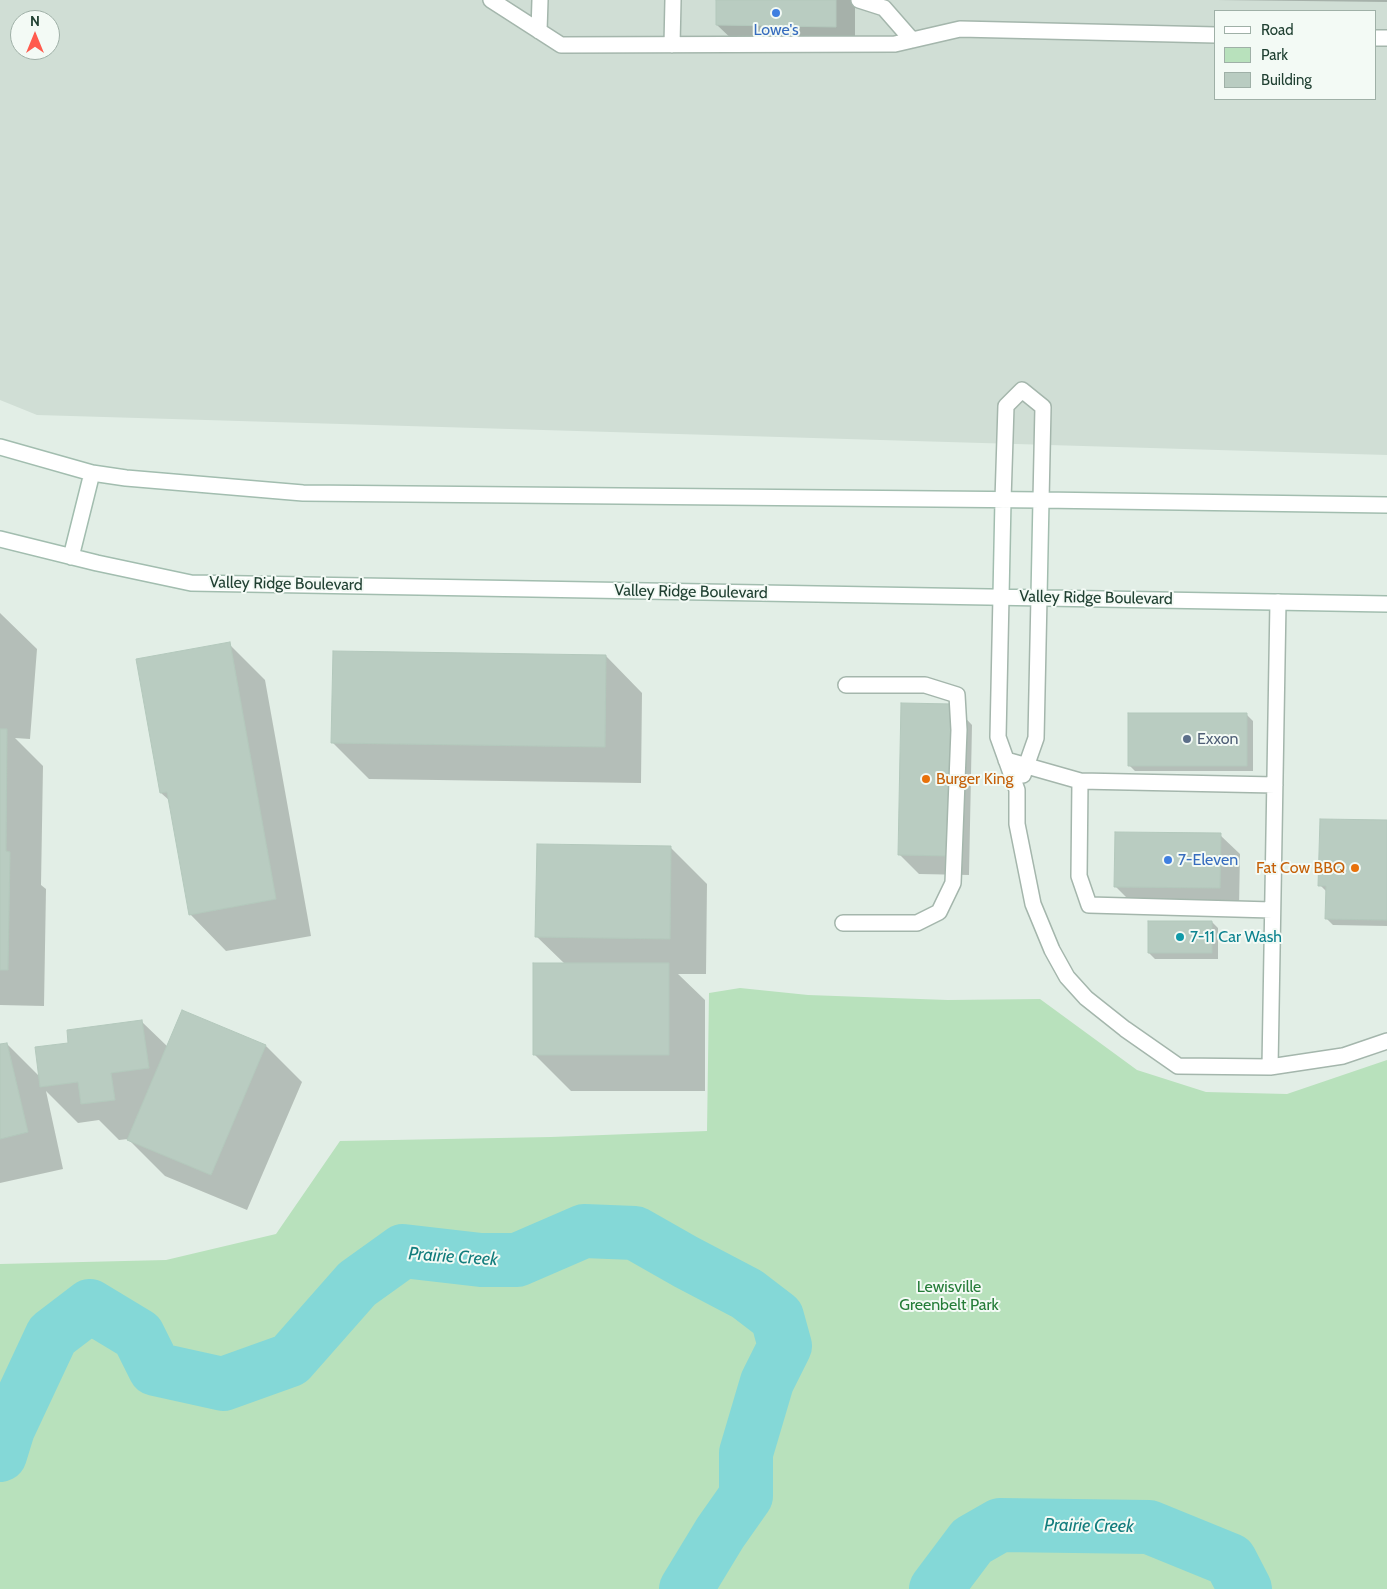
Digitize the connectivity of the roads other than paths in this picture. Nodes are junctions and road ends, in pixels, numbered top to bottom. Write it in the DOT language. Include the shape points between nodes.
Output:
graph roads {
  1 [pos="490,0"];
  2 [pos="540,0"];
  3 [pos="672,0"];
  4 [pos="859,0"];
  5 [pos="539,31"];
  6 [pos="1214,35"];
  7 [pos="912,40"];
  8 [pos="672,45"];
  9 [pos="0,447"];
  10 [pos="92,473"];
  11 [pos="1004,500"];
  12 [pos="1041,500"];
  13 [pos="1387,505"];
  14 [pos="0,539"];
  15 [pos="71,557"];
  16 [pos="1001,596"];
  17 [pos="1039,597"];
  18 [pos="1278,602"];
  19 [pos="1387,604"];
  20 [pos="846,684"];
  21 [pos="1006,760"];
  22 [pos="1026,766"];
  23 [pos="1080,781"];
  24 [pos="1275,785"];
  25 [pos="1017,790"];
  26 [pos="1272,910"];
  27 [pos="843,922"];
  28 [pos="1387,1041"];
  29 [pos="1270,1067"];
  1 -- 5 [label="main road"];
  2 -- 5 [label="main road"];
  3 -- 8 [label="main road"];
  4 -- 7 [label="main road" via="884,8"];
  5 -- 8 [label="main road" via="561,45"];
  6 -- 7 [label="main road" via="960,29"];
  7 -- 8 [label="main road" via="895,44"];
  9 -- 10 [label="main road"];
  10 -- 11 [label="main road" via="303,493"];
  10 -- 15 [label="main road"];
  11 -- 12 [label="main road"];
  11 -- 12 [label="main road" via="1006,406 1022,390 1043,408"];
  11 -- 16 [label="main road"];
  12 -- 13 [label="main road"];
  12 -- 17 [label="main road"];
  14 -- 15 [label="main road, Valley Ridge Boulevard"];
  15 -- 16 [label="main road, Valley Ridge Boulevard" via="191,583"];
  16 -- 17 [label="main road, Valley Ridge Boulevard"];
  16 -- 21 [label="main road" via="998,737"];
  17 -- 18 [label="main road, Valley Ridge Boulevard"];
  17 -- 22 [label="main road" via="1036,738"];
  18 -- 19 [label="main road, Valley Ridge Boulevard"];
  18 -- 24 [label="main road"];
  20 -- 27 [label="main road" via="925,685 957,694 959,730 953,883 939,912 916,923"];
  21 -- 22 [label="main road"];
  21 -- 25 [label="main road"];
  22 -- 23 [label="main road"];
  22 -- 25 [label="main road"];
  23 -- 24 [label="main road"];
  23 -- 26 [label="main road" via="1079,876 1089,905"];
  24 -- 26 [label="main road"];
  25 -- 29 [label="main road" via="1017,824 1033,904 1067,977 1086,998 1178,1066"];
  26 -- 29 [label="main road"];
  28 -- 29 [label="main road" via="1343,1056"];
}
